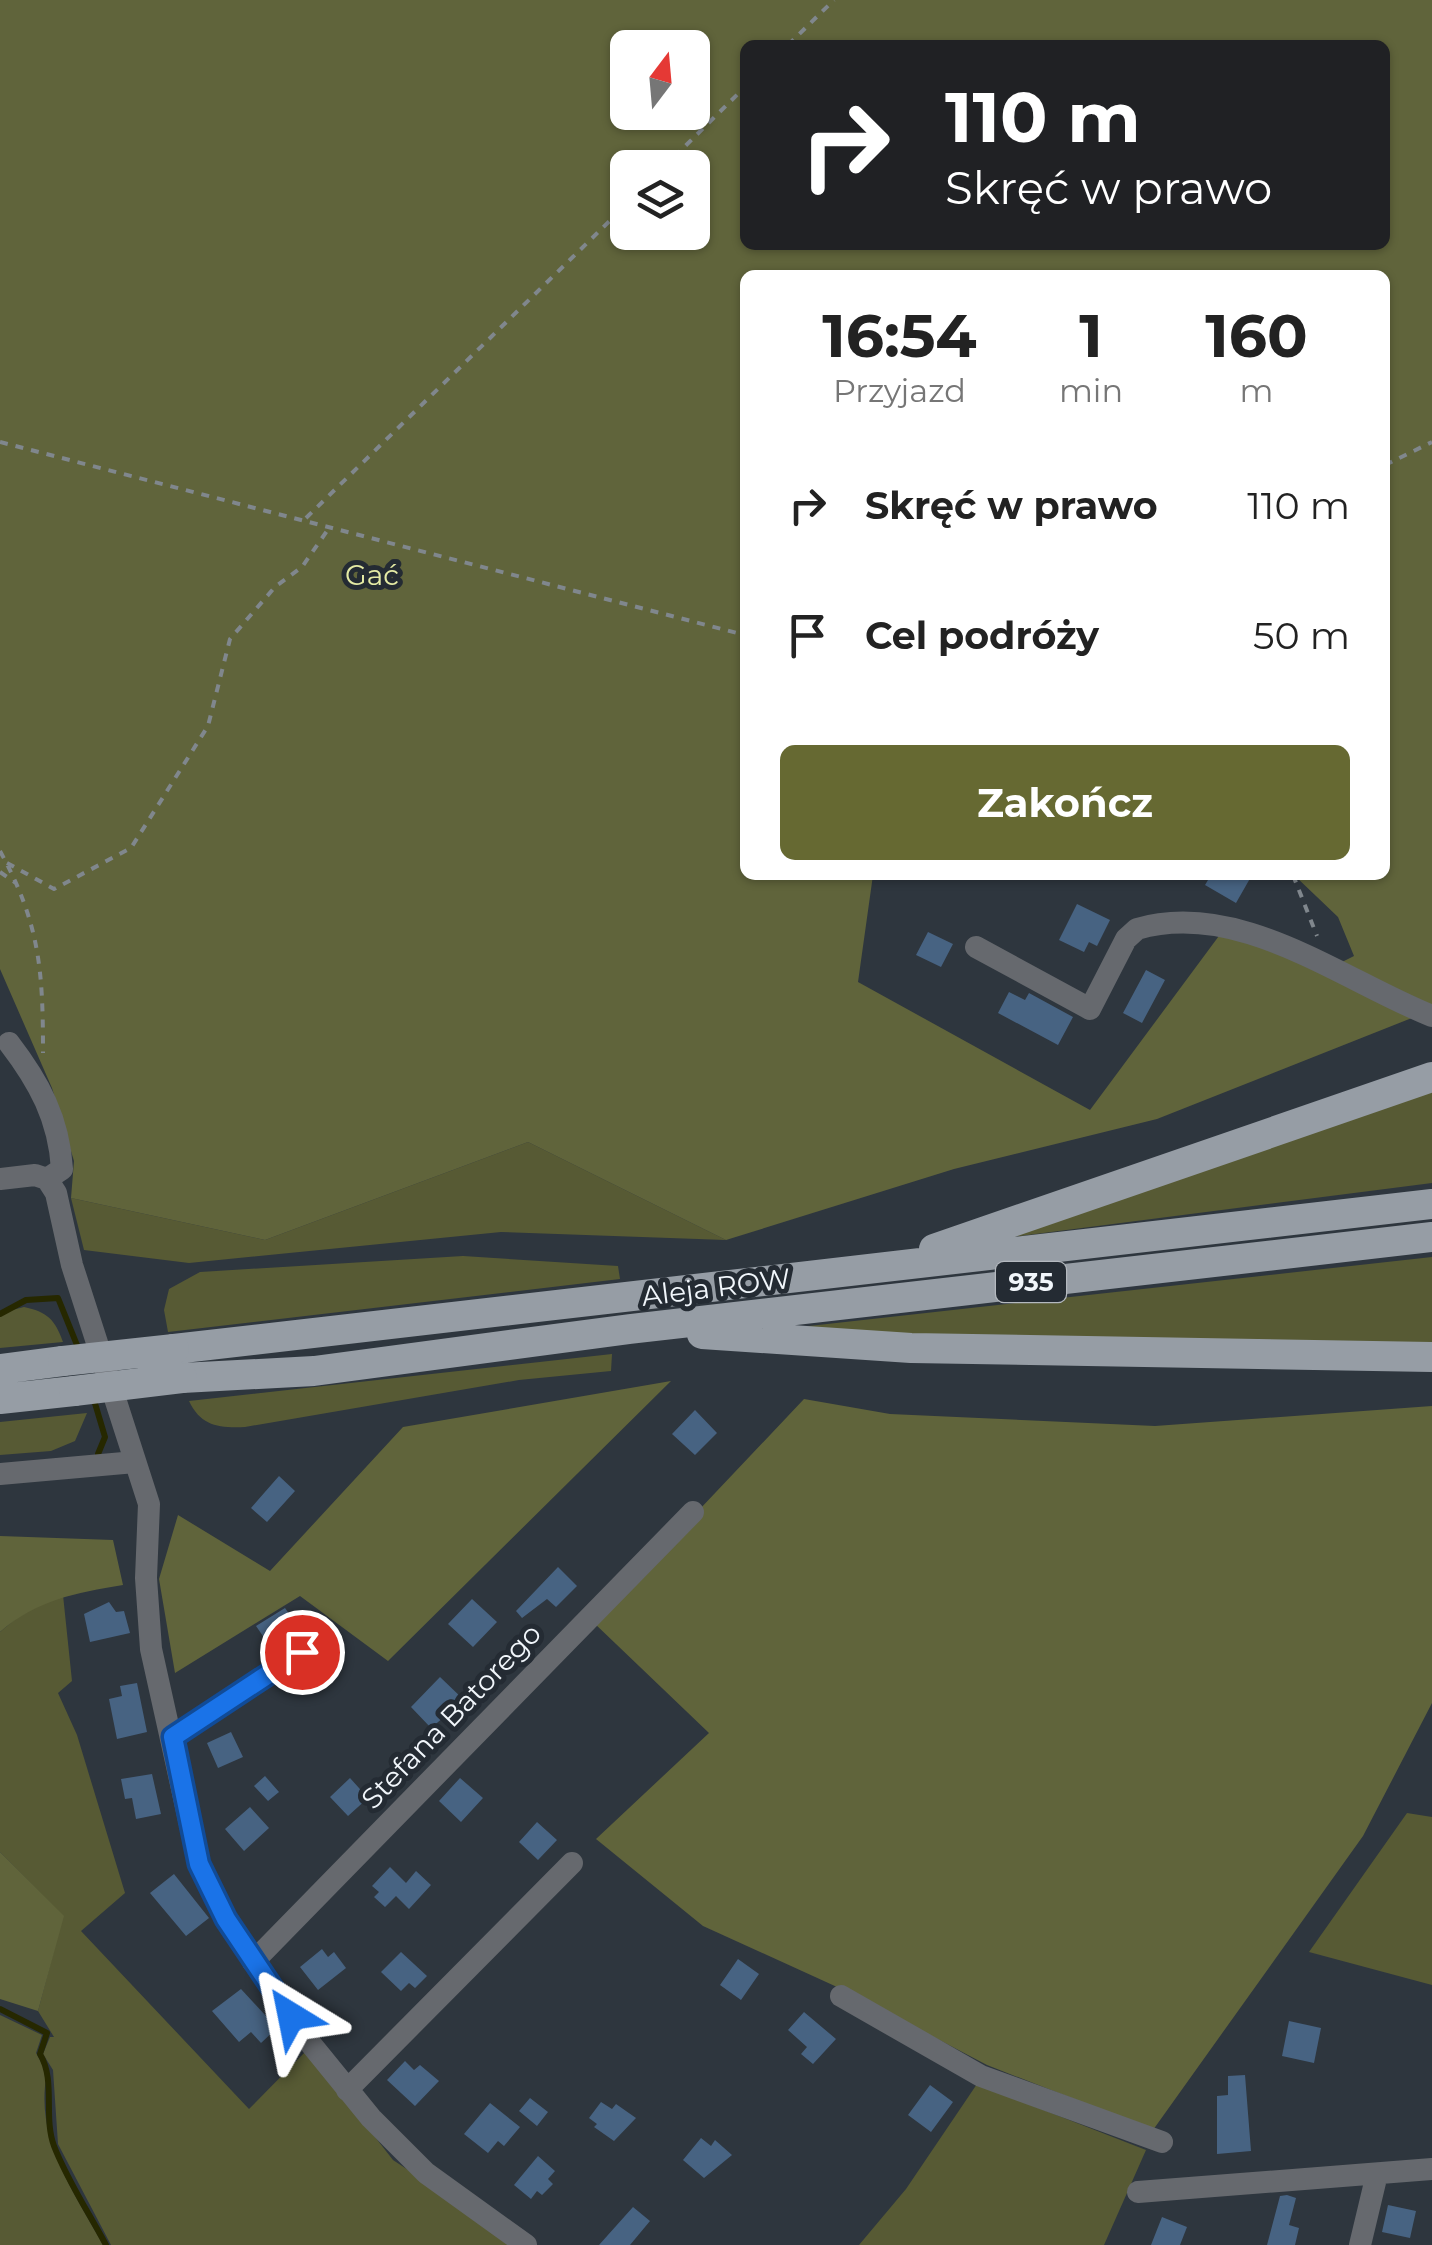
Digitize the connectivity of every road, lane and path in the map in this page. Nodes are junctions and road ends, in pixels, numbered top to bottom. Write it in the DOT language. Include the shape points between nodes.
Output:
graph roads {
  1 [pos="834,0"];
  2 [pos="793,40"];
  3 [pos="740,93"];
  4 [pos="682,150"];
  5 [pos="610,221"];
  6 [pos="0,442"];
  7 [pos="1432,442"];
  8 [pos="1390,463"];
  9 [pos="304,520"];
  10 [pos="331,526"];
  11 [pos="740,634"];
  12 [pos="0,851"];
  13 [pos="7,863"];
  14 [pos="0,872"];
  15 [pos="1296,880"];
  16 [pos="19,886"];
  17 [pos="976,946"];
  18 [pos="1333,969"];
  19 [pos="1432,1016"];
  20 [pos="9,1043"];
  21 [pos="1432,1077"];
  22 [pos="40,1084"];
  23 [pos="0,1179"];
  24 [pos="47,1179"];
  25 [pos="1432,1204"];
  26 [pos="1432,1237"];
  27 [pos="880,1268"];
  28 [pos="630,1328"];
  29 [pos="1432,1357"];
  30 [pos="178,1364"];
  31 [pos="0,1368"];
  32 [pos="0,1399"];
  33 [pos="135,1462"];
  34 [pos="0,1474"];
  35 [pos="693,1512"];
  36 [pos="302,1652"];
  37 [pos="173,1737"];
  38 [pos="572,1864"];
  39 [pos="253,1962"];
  40 [pos="841,1996"];
  41 [pos="347,2090"];
  42 [pos="1162,2142"];
  43 [pos="1432,2169"];
  44 [pos="1377,2174"];
  45 [pos="1138,2192"];
  46 [pos="526,2245"];
  47 [pos="1360,2245"];
  1 -- 2 [label="path"];
  3 -- 4 [label="path"];
  5 -- 9 [label="path"];
  6 -- 9 [label="path"];
  7 -- 8 [label="path"];
  9 -- 10 [label="path"];
  10 -- 11 [label="path"];
  10 -- 13 [label="path" via="302,567 274,587 230,638 208,726 132,848 54,889"];
  12 -- 13 [label="path"];
  13 -- 16 [label="path"];
  14 -- 16 [label="path"];
  15 -- 18 [label="path"];
  16 -- 22 [label="path" via="43,966"];
  17 -- 18 [label="street" via="1090,1009 1126,939 1144,927 1238,930"];
  18 -- 19 [label="street"];
  20 -- 22 [label="street"];
  21 -- 27 [label="main road"];
  22 -- 24 [label="street" via="62,1162"];
  23 -- 24 [label="street"];
  24 -- 33 [label="street"];
  25 -- 27 [label="main road, Aleja ROW / 935"];
  26 -- 28 [label="main road, Aleja ROW / 935"];
  27 -- 30 [label="main road, Aleja ROW / 935"];
  28 -- 29 [label="main road" via="911,1348"];
  28 -- 30 [label="main road, Aleja ROW / 935" via="314,1370"];
  30 -- 31 [label="main road, Aleja ROW / 935, bridge" via="63,1361"];
  30 -- 32 [label="main road, Aleja ROW / 935, bridge" via="74,1391"];
  33 -- 34 [label="street"];
  33 -- 37 [label="street" via="150,1504 151,1648"];
  35 -- 39 [label="street, Stefana Batorego"];
  36 -- 37 [label="street"];
  37 -- 39 [label="street" via="199,1864"];
  38 -- 41 [label="street"];
  39 -- 41 [label="street"];
  40 -- 42 [label="street" via="981,2076"];
  41 -- 46 [label="street" via="426,2172"];
  43 -- 44 [label="street"];
  44 -- 45 [label="street"];
  44 -- 47 [label="street"];
}
